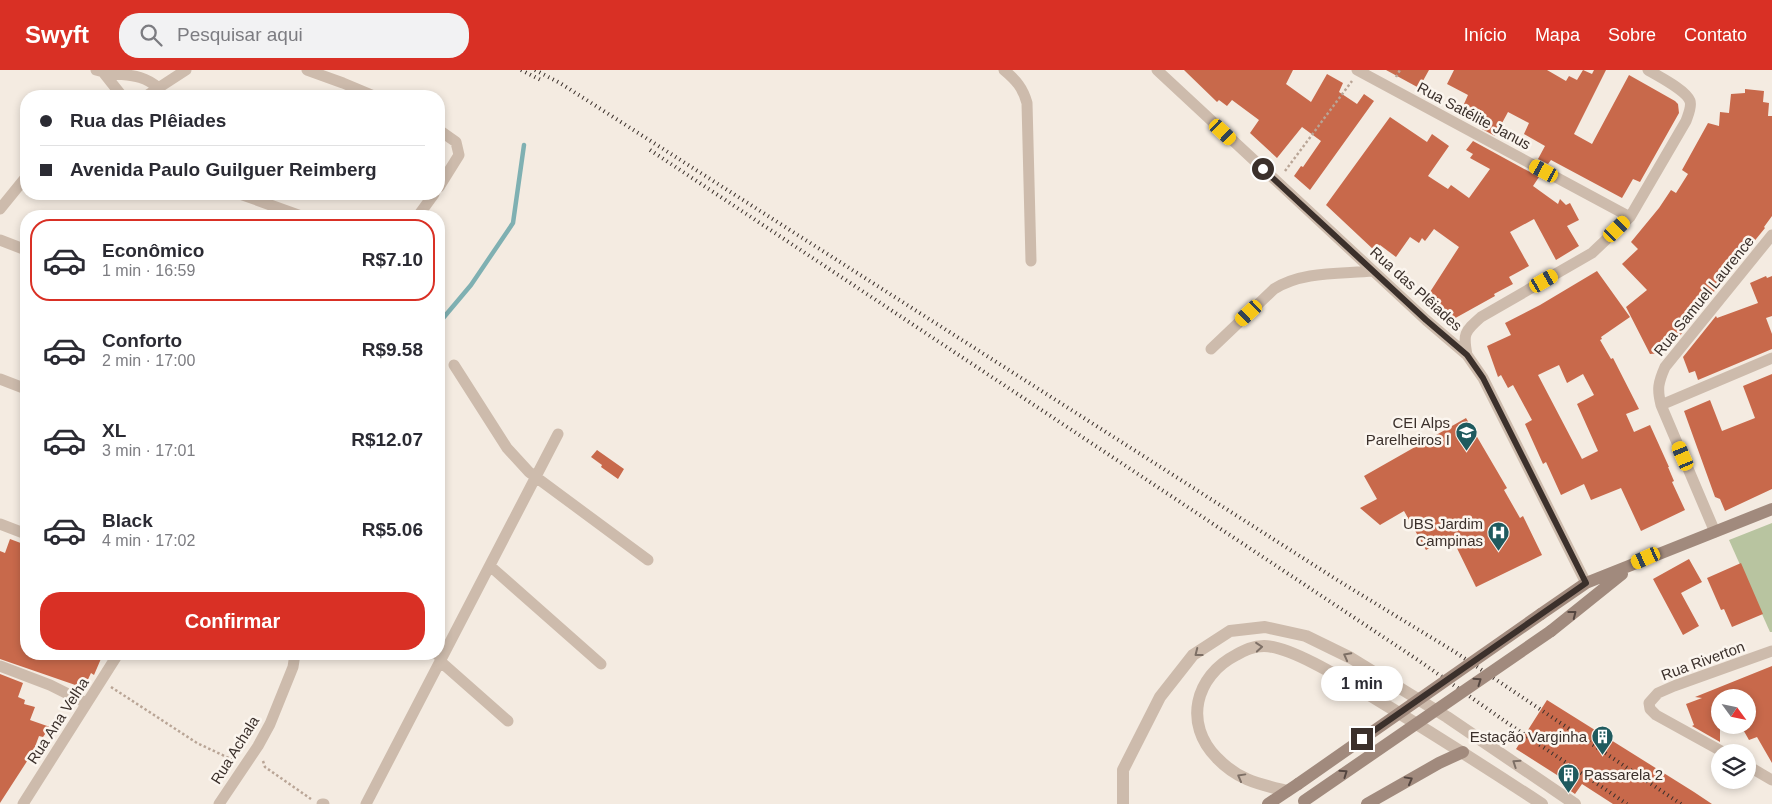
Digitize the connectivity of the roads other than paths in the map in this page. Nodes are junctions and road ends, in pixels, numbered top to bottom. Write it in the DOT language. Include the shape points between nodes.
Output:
graph roads {
  1 [pos="186,70"];
  2 [pos="307,70"];
  3 [pos="1004,70"];
  4 [pos="1157,70"];
  5 [pos="1648,70"];
  6 [pos="100,71"];
  7 [pos="1358,71"];
  8 [pos="159,88"];
  9 [pos="117,90"];
  10 [pos="156,90"];
  11 [pos="360,90"];
  12 [pos="445,134"];
  13 [pos="445,178"];
  14 [pos="20,184"];
  15 [pos="257,200"];
  16 [pos="0,209"];
  17 [pos="284,210"];
  18 [pos="1630,217"];
  19 [pos="1772,235"];
  20 [pos="0,240"];
  21 [pos="20,248"];
  22 [pos="1031,261"];
  23 [pos="1373,271"];
  24 [pos="1211,349"];
  25 [pos="1467,355"];
  26 [pos="1772,358"];
  27 [pos="454,365"];
  28 [pos="0,379"];
  29 [pos="20,387"];
  30 [pos="1662,406"];
  31 [pos="558,434"];
  32 [pos="536,477"];
  33 [pos="1772,509"];
  34 [pos="0,524"];
  35 [pos="20,532"];
  36 [pos="1715,532"];
  37 [pos="648,560"];
  38 [pos="1636,563"];
  39 [pos="490,566"];
  40 [pos="1586,583"];
  41 [pos="1595,597"];
  42 [pos="445,644"];
  43 [pos="1772,651"];
  44 [pos="114,660"];
  45 [pos="294,660"];
  46 [pos="436,660"];
  47 [pos="439,660"];
  48 [pos="601,664"];
  49 [pos="0,666"];
  50 [pos="86,703"];
  51 [pos="508,720"];
  52 [pos="1711,745"];
  53 [pos="1464,752"];
  54 [pos="1756,771"];
  55 [pos="1772,780"];
  56 [pos="1292,788"];
  57 [pos="1302,802"];
  58 [pos="23,804"];
  59 [pos="219,804"];
  60 [pos="366,804"];
  61 [pos="1123,804"];
  62 [pos="1268,804"];
  63 [pos="1367,804"];
  64 [pos="1542,804"];
  65 [pos="1575,804"];
  1 -- 8 [label="street"];
  2 -- 11 [label="street"];
  3 -- 22 [label="street" via="1024,92 1027,103"];
  4 -- 23 [label="street, Rua das Plêiades"];
  5 -- 18 [label="street" via="1687,96 1690,107 1686,121"];
  6 -- 8 [label="street" via="139,71 147,74"];
  6 -- 9 [label="street"];
  7 -- 18 [label="street, Rua Satélite Janus"];
  8 -- 10 [label="street"];
  12 -- 13 [label="street" via="456,142 459,155"];
  14 -- 16 [label="street"];
  15 -- 17 [label="street"];
  18 -- 25 [label="street" via="1592,253 1469,327 1464,338"];
  19 -- 30 [label="street, Rua Samuel Laurence" via="1665,367 1658,390"];
  20 -- 21 [label="street"];
  23 -- 24 [label="street" via="1307,276 1286,282 1274,289"];
  23 -- 25 [label="street, Rua das Plêiades"];
  25 -- 40 [label="street, Rua das Plêiades" via="1483,378"];
  26 -- 30 [label="street"];
  27 -- 32 [label="street" via="506,448"];
  28 -- 29 [label="street"];
  30 -- 36 [label="street, Rua Samuel Laurence"];
  31 -- 32 [label="street"];
  32 -- 37 [label="street"];
  32 -- 39 [label="street"];
  33 -- 36 [label="main road"];
  34 -- 35 [label="street"];
  36 -- 38 [label="main road"];
  38 -- 40 [label="main road"];
  38 -- 41 [label="main road"];
  39 -- 42 [label="street"];
  39 -- 48 [label="street"];
  40 -- 41 [label="main road"];
  40 -- 56 [label="main road, bridge"];
  57 -- 41 [label="main road, one-way, bridge" via="1551,631"];
  43 -- 52 [label="street, Rua Riverton" via="1674,686 1651,700 1650,709 1656,715"];
  44 -- 50 [label="street, Rua Ana Velha"];
  45 -- 59 [label="street, Rua Achala" via="270,724"];
  46 -- 60 [label="street"];
  47 -- 51 [label="street"];
  49 -- 50 [label="street"];
  50 -- 58 [label="street, Rua Ana Velha"];
  56 -- 53 [label="street, one-way" via="1247,780 1231,771 1202,738 1197,720 1198,702 1206,681 1225,660 1247,648 1265,646 1284,650 1316,665"];
  63 -- 53 [label="main road, one-way"];
  53 -- 64 [label="street"];
  54 -- 55 [label="street"];
  56 -- 62 [label="main road"];
  65 -- 61 [label="street, one-way" via="1447,717 1351,658 1306,636 1265,627 1230,631 1194,655 1160,697 1123,770"];
}
